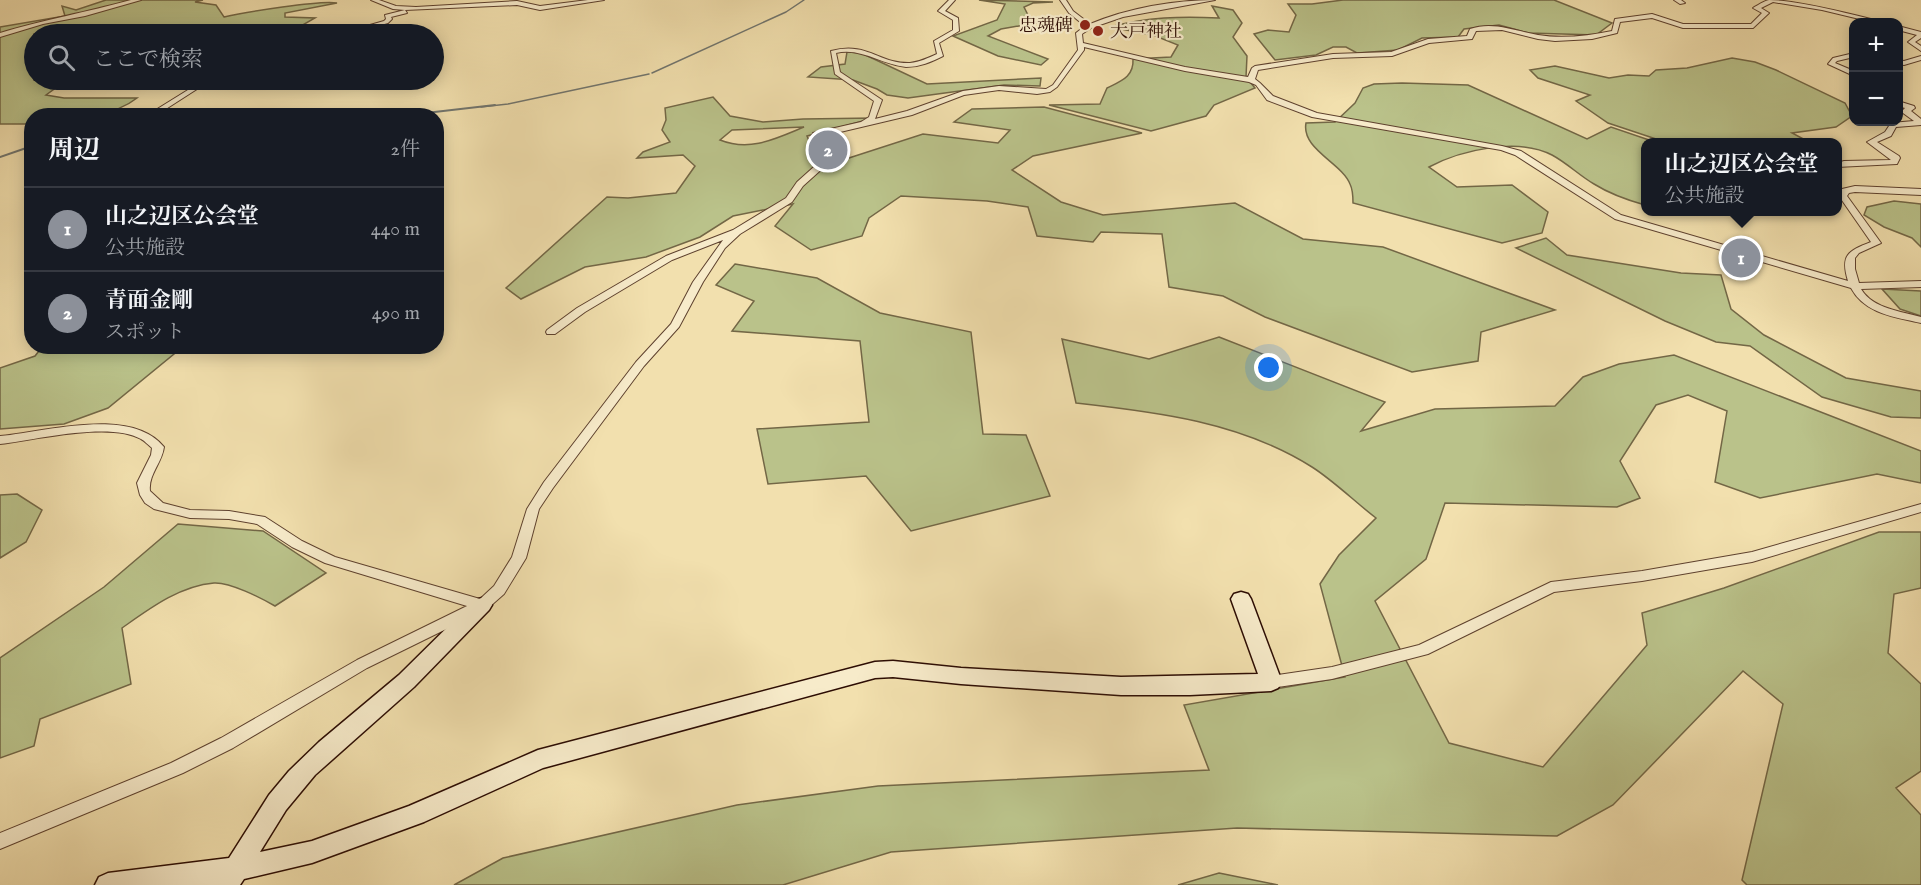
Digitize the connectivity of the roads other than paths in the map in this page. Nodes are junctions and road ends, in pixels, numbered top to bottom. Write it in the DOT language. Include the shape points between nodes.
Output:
graph roads {
  1 [pos="138,0"];
  2 [pos="374,0"];
  3 [pos="602,0"];
  4 [pos="952,0"];
  5 [pos="1063,0"];
  6 [pos="1212,0"];
  7 [pos="1772,0"];
  8 [pos="1824,0"];
  9 [pos="439,8"];
  10 [pos="1822,8"];
  11 [pos="1640,10"];
  12 [pos="1652,16"];
  13 [pos="1861,18"];
  14 [pos="36,24"];
  15 [pos="379,24"];
  16 [pos="1088,25"];
  17 [pos="24,28"];
  18 [pos="1903,29"];
  19 [pos="1921,34"];
  20 [pos="0,35"];
  21 [pos="1081,45"];
  22 [pos="1921,49"];
  23 [pos="1849,56"];
  24 [pos="1921,58"];
  25 [pos="1903,62"];
  26 [pos="1903,64"];
  27 [pos="1921,68"];
  28 [pos="1849,72"];
  29 [pos="1251,80"];
  30 [pos="192,90"];
  31 [pos="1903,105"];
  32 [pos="162,108"];
  33 [pos="863,124"];
  34 [pos="1903,124"];
  35 [pos="1893,126"];
  36 [pos="1842,164"];
  37 [pos="1921,192"];
  38 [pos="1842,205"];
  39 [pos="1855,214"];
  40 [pos="737,232"];
  41 [pos="1921,284"];
  42 [pos="1855,286"];
  43 [pos="1921,320"];
  44 [pos="551,332"];
  45 [pos="0,440"];
  46 [pos="1921,508"];
  47 [pos="1241,598"];
  48 [pos="482,606"];
  49 [pos="1271,682"];
  50 [pos="0,841"];
  51 [pos="232,877"];
  52 [pos="108,885"];
  1 -- 14 [label="street"];
  2 -- 9 [label="street" via="395,8"];
  3 -- 9 [label="street" via="540,8 517,3"];
  4 -- 33 [label="street" via="940,11 956,19 956,31 936,42 941,55 933,60 913,66 891,63 852,48 833,52 837,73 878,100 872,118"];
  5 -- 16 [label="street"];
  6 -- 16 [label="street" via="1139,9"];
  7 -- 10 [label="street"];
  7 -- 12 [label="street" via="1756,8 1766,13 1753,27 1683,26"];
  8 -- 10 [label="street" via="1827,5"];
  9 -- 15 [label="street" via="397,13"];
  10 -- 13 [label="street"];
  11 -- 12 [label="street"];
  12 -- 29 [label="street" via="1617,21 1615,32 1580,38 1538,37 1502,28 1475,29 1470,39 1428,41 1392,54 1333,56 1255,69"];
  16 -- 21 [label="street" via="1079,33"];
  17 -- 20 [label="street"];
  18 -- 19 [label="street"];
  19 -- 22 [label="street" via="1911,42"];
  21 -- 29 [label="street"];
  21 -- 33 [label="street" via="1048,91 999,88 963,93 909,113"];
  23 -- 28 [label="street" via="1835,59 1832,64"];
  24 -- 25 [label="street"];
  26 -- 27 [label="street"];
  29 -- 42 [label="street" via="1270,98 1316,115 1511,150 1611,214"];
  30 -- 32 [label="street"];
  31 -- 34 [label="street" via="1911,108 1906,111 1921,123"];
  33 -- 40 [label="street" via="816,135 813,143 820,166 789,200"];
  35 -- 36 [label="street" via="1888,134 1871,142 1896,158 1894,162"];
  37 -- 39 [label="street" via="1845,191 1843,196"];
  38 -- 39 [label="street"];
  39 -- 42 [label="street" via="1876,243 1849,258 1847,266"];
  40 -- 44 [label="street" via="669,258"];
  40 -- 48 [label="street" via="712,260 675,325 640,364 548,485 533,509 519,558 499,590"];
  41 -- 42 [label="street"];
  42 -- 43 [label="street" via="1869,303"];
  45 -- 48 [label="street" via="109,427 138,431 158,447 142,483 144,492 159,506 190,514 260,520 330,560"];
  46 -- 49 [label="street" via="1752,557 1642,576 1551,586 1423,650 1332,673"];
  47 -- 49 [label="street"];
  48 -- 50 [label="street" via="362,664 177,768"];
  48 -- 51 [label="street" via="432,659 332,742 295,780"];
  49 -- 51 [label="street" via="1121,686 875,670 538,760 416,814"];
  51 -- 52 [label="street"];
}
